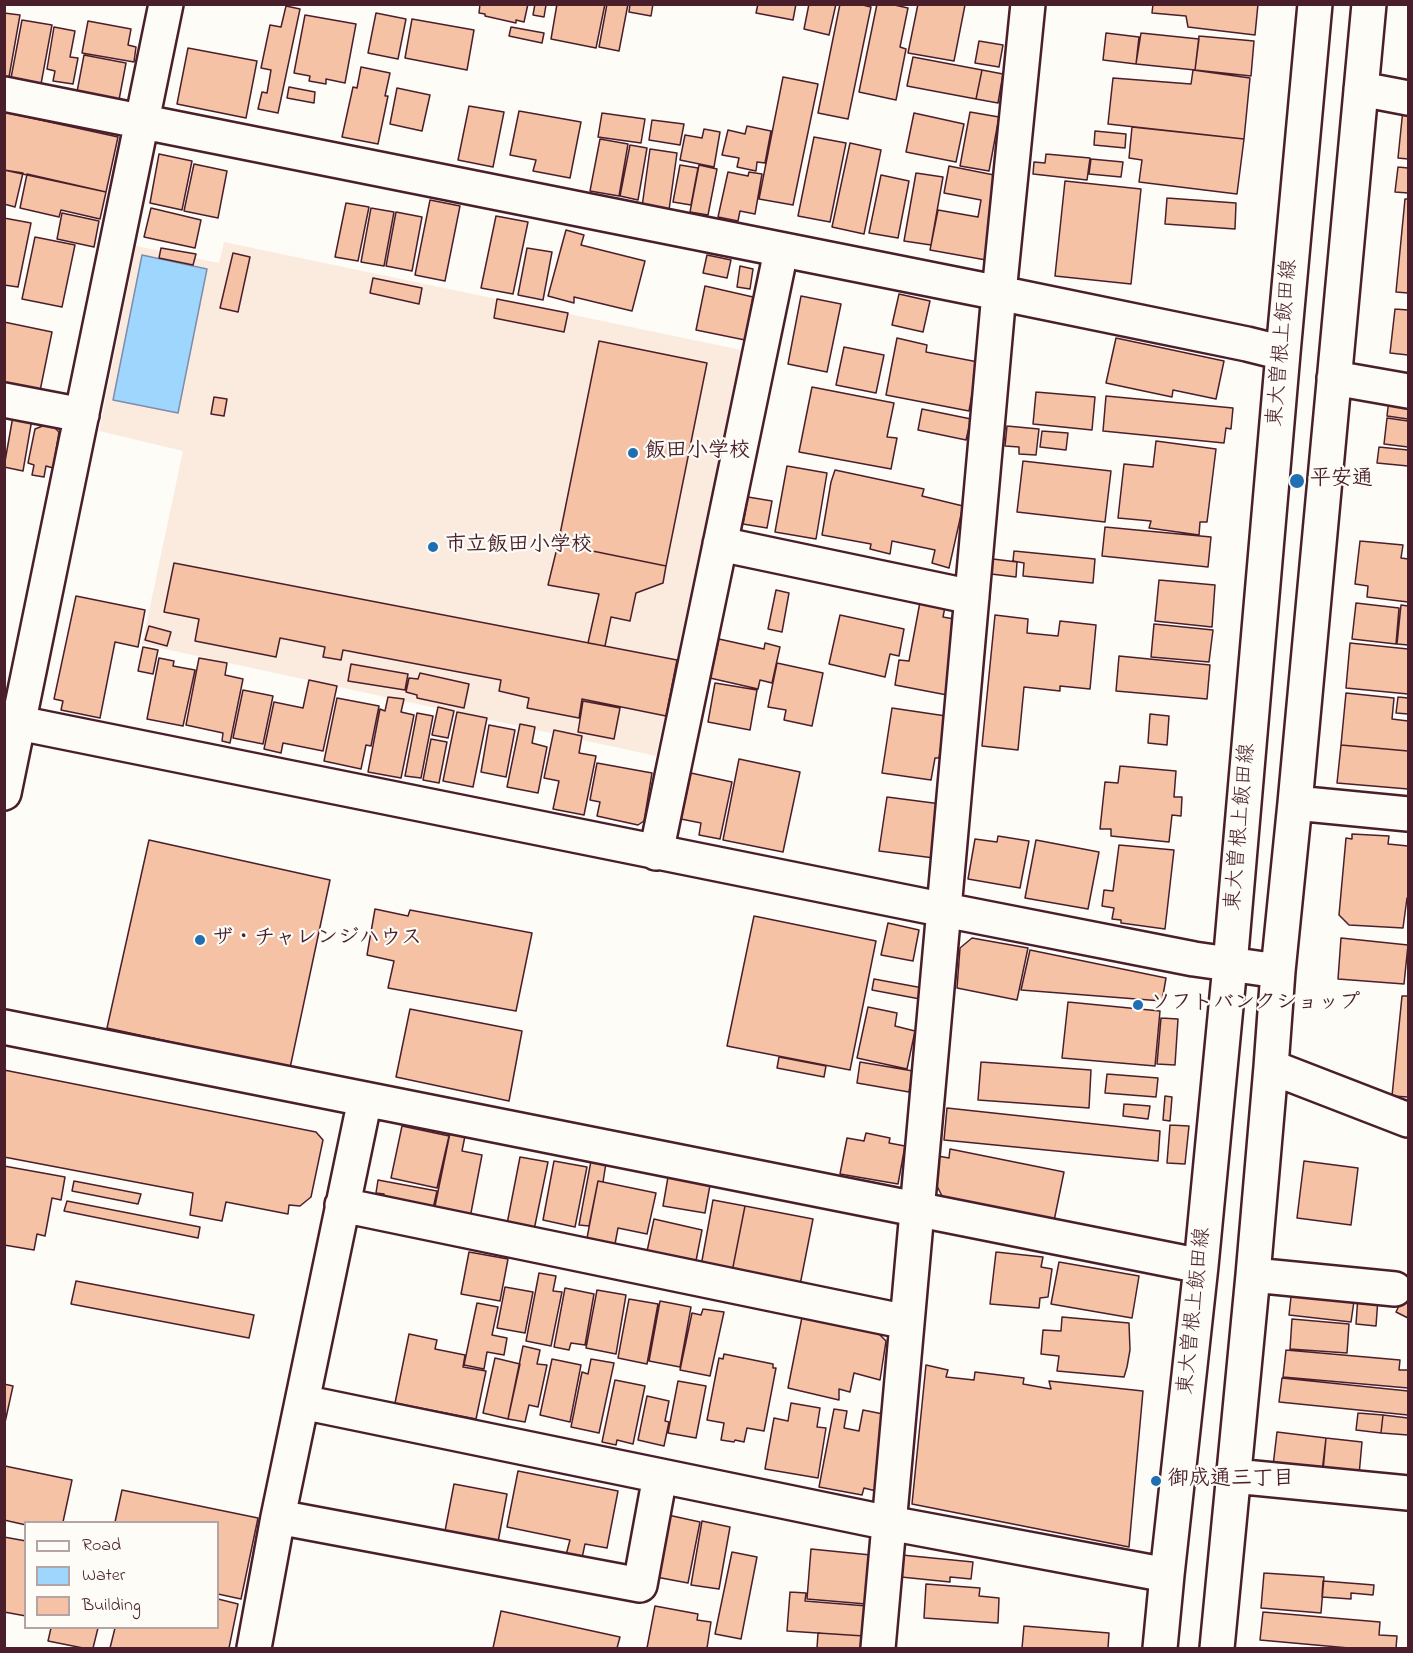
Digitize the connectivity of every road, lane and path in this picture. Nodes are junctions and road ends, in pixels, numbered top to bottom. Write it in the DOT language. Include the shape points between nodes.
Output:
graph roads {
  1 [pos="166,4"];
  2 [pos="1028,4"];
  3 [pos="1315,4"];
  4 [pos="1369,4"];
  5 [pos="1360,89"];
  6 [pos="4,94"];
  7 [pos="1408,98"];
  8 [pos="143,121"];
  9 [pos="781,251"];
  10 [pos="999,293"];
  11 [pos="1282,353"];
  12 [pos="1334,378"];
  13 [pos="1408,391"];
  14 [pos="4,400"];
  15 [pos="82,415"];
  16 [pos="720,544"];
  17 [pos="972,597"];
  18 [pos="11,722"];
  19 [pos="4,793"];
  20 [pos="1295,803"];
  21 [pos="1408,814"];
  22 [pos="656,853"];
  23 [pos="945,910"];
  24 [pos="1230,965"];
  25 [pos="1278,971"];
  26 [pos="4,1027"];
  27 [pos="1271,1067"];
  28 [pos="365,1099"];
  29 [pos="1408,1120"];
  30 [pos="342,1205"];
  31 [pos="916,1209"];
  32 [pos="1201,1266"];
  33 [pos="1253,1275"];
  34 [pos="1395,1289"];
  35 [pos="907,1322"];
  36 [pos="302,1402"];
  37 [pos="660,1476"];
  38 [pos="1234,1476"];
  39 [pos="1408,1493"];
  40 [pos="278,1517"];
  41 [pos="888,1523"];
  42 [pos="1167,1575"];
  43 [pos="254,1648"];
  44 [pos="878,1648"];
  45 [pos="1160,1648"];
  46 [pos="1217,1648"];
  1 -- 8 [label="street"];
  2 -- 10 [label="street"];
  3 -- 11 [label="street, 東大曽根上飯田線"];
  4 -- 5 [label="street"];
  5 -- 7 [label="street"];
  5 -- 12 [label="street"];
  6 -- 8 [label="street"];
  8 -- 9 [label="street"];
  8 -- 15 [label="street"];
  9 -- 10 [label="street"];
  9 -- 16 [label="street"];
  10 -- 11 [label="street"];
  10 -- 17 [label="street"];
  11 -- 24 [label="street, 東大曽根上飯田線"];
  12 -- 13 [label="street"];
  12 -- 20 [label="street"];
  14 -- 15 [label="street"];
  15 -- 18 [label="street"];
  16 -- 17 [label="street"];
  16 -- 22 [label="street"];
  17 -- 23 [label="street"];
  18 -- 19 [label="street"];
  18 -- 22 [label="street"];
  20 -- 21 [label="street"];
  20 -- 25 [label="street"];
  22 -- 23 [label="street"];
  23 -- 24 [label="street"];
  23 -- 31 [label="street"];
  24 -- 25 [label="street"];
  24 -- 32 [label="street, 東大曽根上飯田線"];
  25 -- 27 [label="street"];
  26 -- 28 [label="street"];
  27 -- 29 [label="street"];
  27 -- 33 [label="street"];
  28 -- 30 [label="street"];
  28 -- 31 [label="street"];
  30 -- 35 [label="street"];
  30 -- 36 [label="street"];
  31 -- 32 [label="street"];
  31 -- 35 [label="street"];
  32 -- 42 [label="street, 東大曽根上飯田線"];
  33 -- 34 [label="street"];
  33 -- 38 [label="street"];
  35 -- 41 [label="street"];
  36 -- 37 [label="street"];
  36 -- 40 [label="street"];
  37 -- 40 [label="street" via="640,1585"];
  37 -- 41 [label="street"];
  38 -- 39 [label="street"];
  38 -- 46 [label="street"];
  40 -- 43 [label="street"];
  41 -- 42 [label="street"];
  41 -- 44 [label="street"];
  42 -- 45 [label="street, 東大曽根上飯田線"];
}
